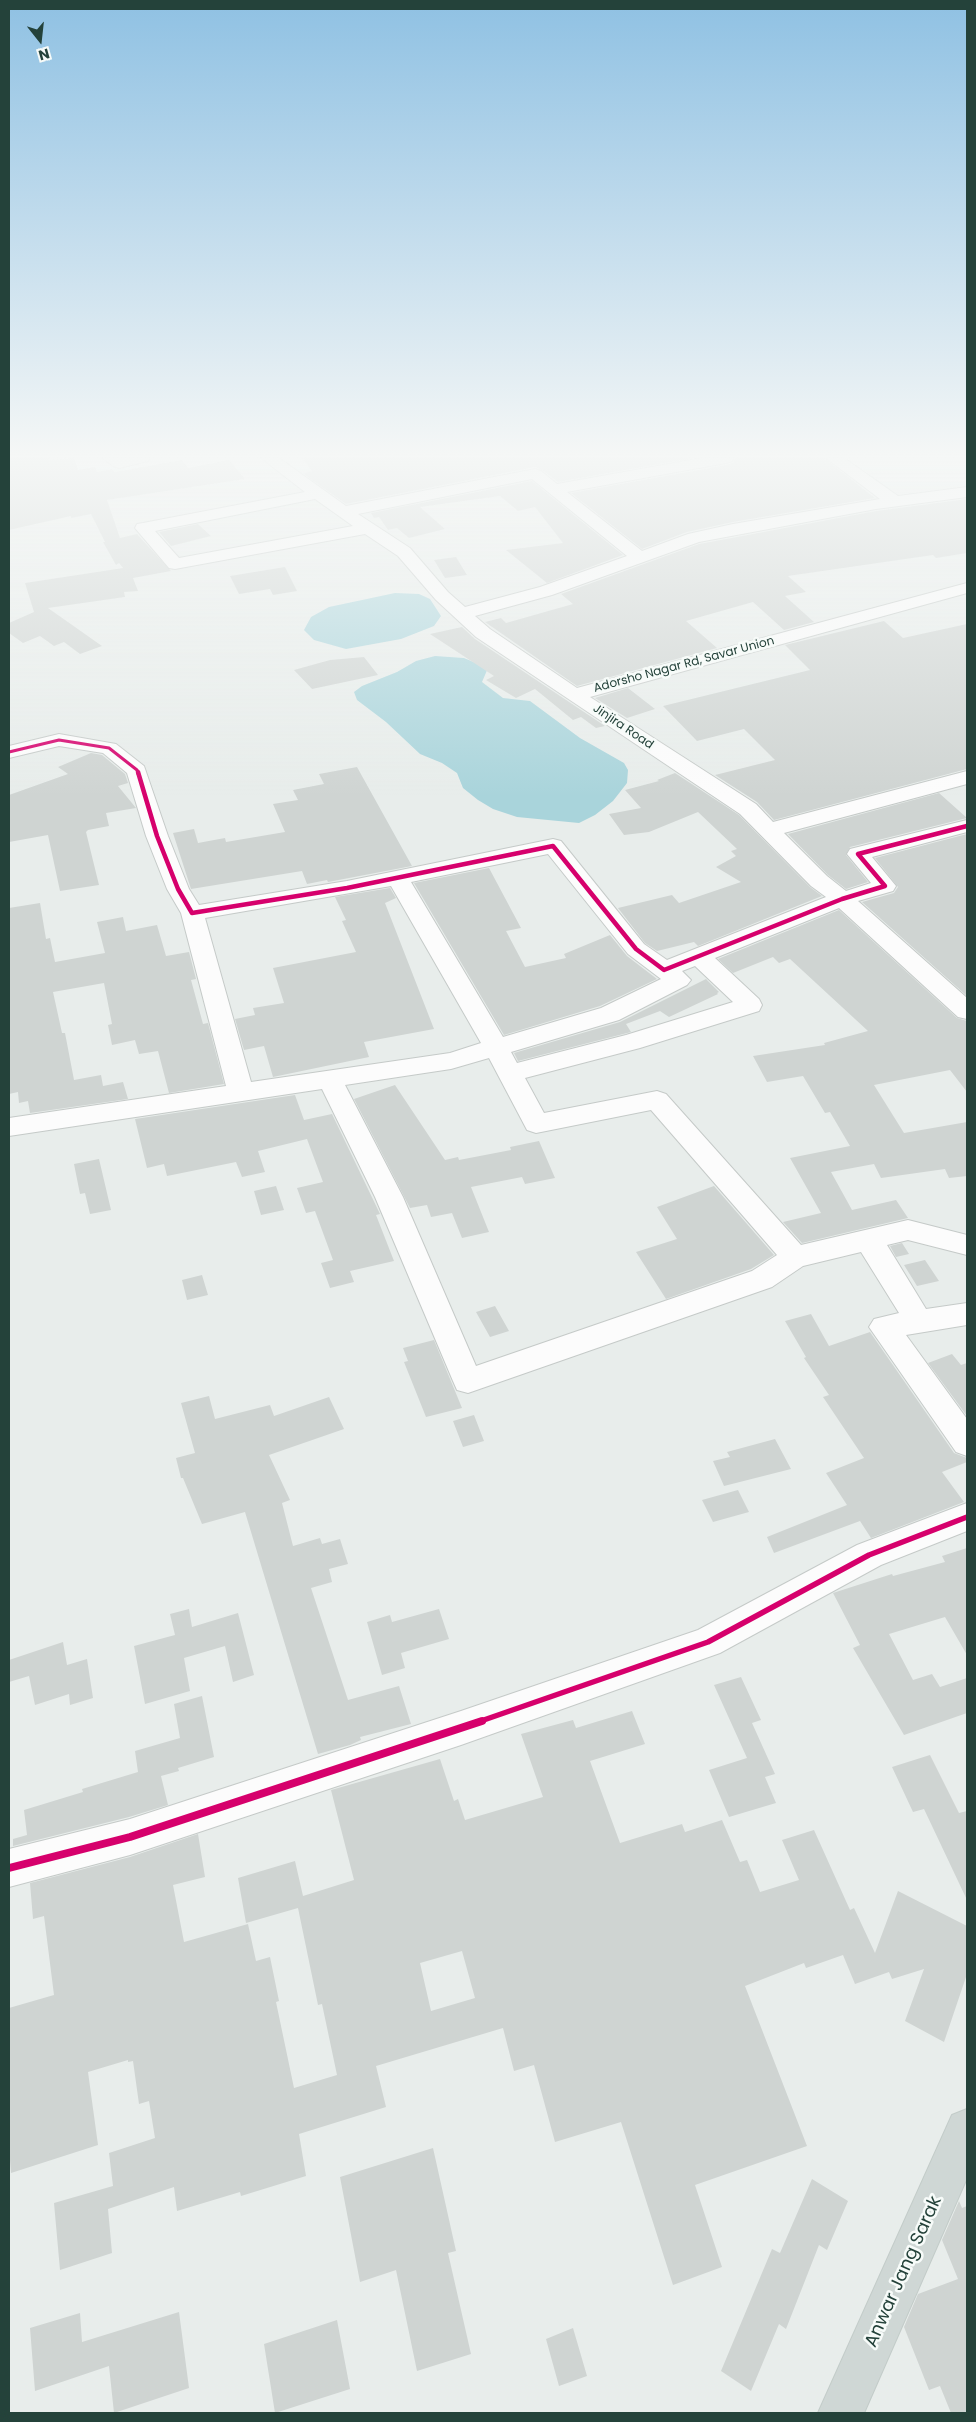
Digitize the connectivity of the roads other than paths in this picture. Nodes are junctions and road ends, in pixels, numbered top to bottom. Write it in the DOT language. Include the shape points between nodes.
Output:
graph roads {
  1 [pos="420,571"];
  2 [pos="603,571"];
  3 [pos="967,588"];
  4 [pos="462,614"];
  5 [pos="575,695"];
  6 [pos="9,752"];
  7 [pos="967,777"];
  8 [pos="967,826"];
  9 [pos="769,830"];
  10 [pos="397,878"];
  11 [pos="842,899"];
  12 [pos="192,913"];
  13 [pos="698,956"];
  14 [pos="664,970"];
  15 [pos="967,1011"];
  16 [pos="496,1047"];
  17 [pos="510,1073"];
  18 [pos="330,1080"];
  19 [pos="241,1093"];
  20 [pos="9,1126"];
  21 [pos="868,1239"];
  22 [pos="967,1245"];
  23 [pos="795,1257"];
  24 [pos="967,1314"];
  25 [pos="918,1320"];
  26 [pos="967,1443"];
  27 [pos="967,1517"];
  28 [pos="9,1868"];
  29 [pos="967,2130"];
  30 [pos="841,2413"];
  1 -- 4 [label="street, Jinjira Road"];
  2 -- 4 [label="street" via="546,591"];
  3 -- 5 [label="street, Adorsho Nagar Rd, Savar Union"];
  4 -- 5 [label="street, Jinjira Road" via="483,633"];
  5 -- 9 [label="street, Jinjira Road" via="748,809"];
  6 -- 12 [label="street" via="59,740 109,748 137,770 156,836 178,889"];
  7 -- 9 [label="street"];
  8 -- 11 [label="street" via="858,854 885,886"];
  9 -- 11 [label="street, Jinjira Road"];
  10 -- 12 [label="street"];
  10 -- 14 [label="street" via="553,846 636,949"];
  10 -- 16 [label="street"];
  11 -- 13 [label="street"];
  11 -- 15 [label="street, Jinjira Road"];
  12 -- 19 [label="street"];
  13 -- 14 [label="street"];
  13 -- 17 [label="street" via="750,1005 631,1042"];
  14 -- 16 [label="street" via="679,980 610,1014 533,1039"];
  16 -- 17 [label="street"];
  16 -- 18 [label="street" via="451,1061"];
  17 -- 23 [label="street" via="536,1124 657,1100"];
  18 -- 19 [label="street"];
  18 -- 23 [label="street" via="388,1196 468,1381 762,1279"];
  19 -- 20 [label="street"];
  21 -- 22 [label="street" via="908,1230"];
  21 -- 23 [label="street"];
  21 -- 25 [label="street"];
  24 -- 25 [label="street"];
  25 -- 26 [label="street" via="884,1327"];
  27 -- 28 [label="street" via="869,1555 708,1642 461,1728 130,1837"];
  29 -- 30 [label="main road, Anwar Jang Sarak"];
}
